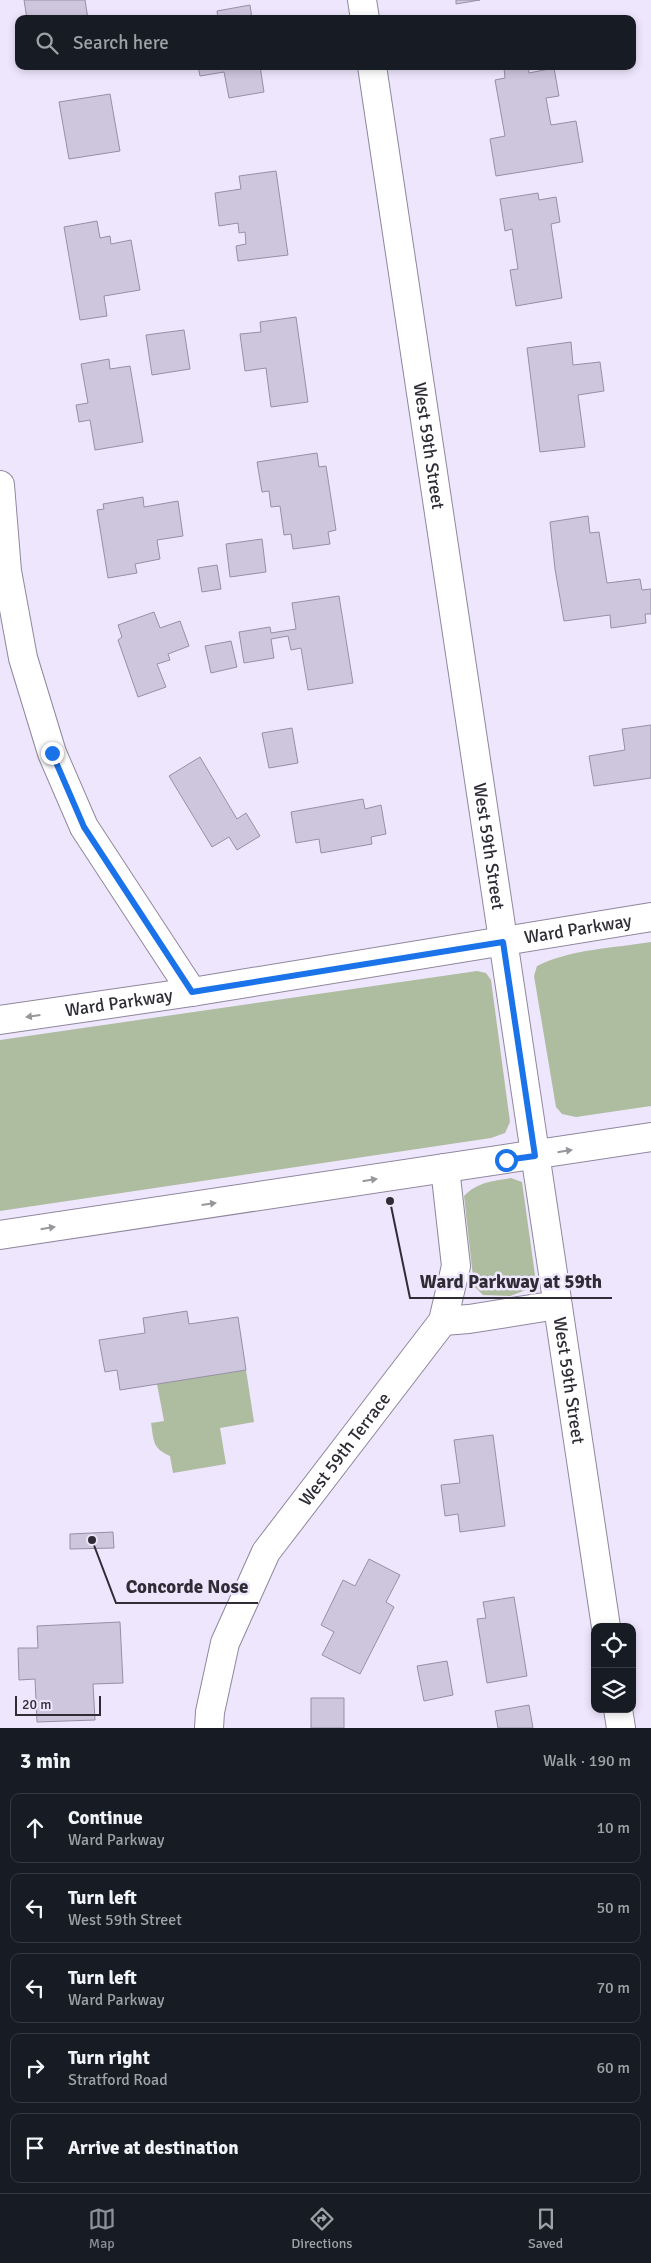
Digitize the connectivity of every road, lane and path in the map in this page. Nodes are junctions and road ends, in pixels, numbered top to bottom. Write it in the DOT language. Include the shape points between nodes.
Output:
graph roads {
  1 [pos="362,0"];
  2 [pos="364,15"];
  3 [pos="373,70"];
  4 [pos="0,485"];
  5 [pos="651,917"];
  6 [pos="503,942"];
  7 [pos="192,992"];
  8 [pos="0,1020"];
  9 [pos="651,1137"];
  10 [pos="535,1156"];
  11 [pos="445,1168"];
  12 [pos="0,1235"];
  13 [pos="557,1305"];
  14 [pos="442,1321"];
  15 [pos="605,1623"];
  16 [pos="619,1713"];
  17 [pos="209,1728"];
  18 [pos="621,1728"];
  1 -- 2 [label="street"];
  3 -- 6 [label="street, West 59th Street"];
  4 -- 7 [label="street" via="7,571 23,658 52,753 84,827"];
  5 -- 6 [label="street, Ward Parkway"];
  6 -- 7 [label="street, Ward Parkway"];
  6 -- 10 [label="street, West 59th Street"];
  7 -- 8 [label="street, Ward Parkway, one-way"];
  10 -- 9 [label="street, one-way"];
  10 -- 11 [label="street"];
  10 -- 13 [label="street, West 59th Street"];
  12 -- 11 [label="street, one-way"];
  11 -- 14 [label="street, West 59th Terrace" via="456,1266"];
  13 -- 14 [label="street"];
  13 -- 15 [label="street, West 59th Street"];
  14 -- 17 [label="street, West 59th Terrace" via="266,1552 225,1643"];
  16 -- 18 [label="street"];
}
